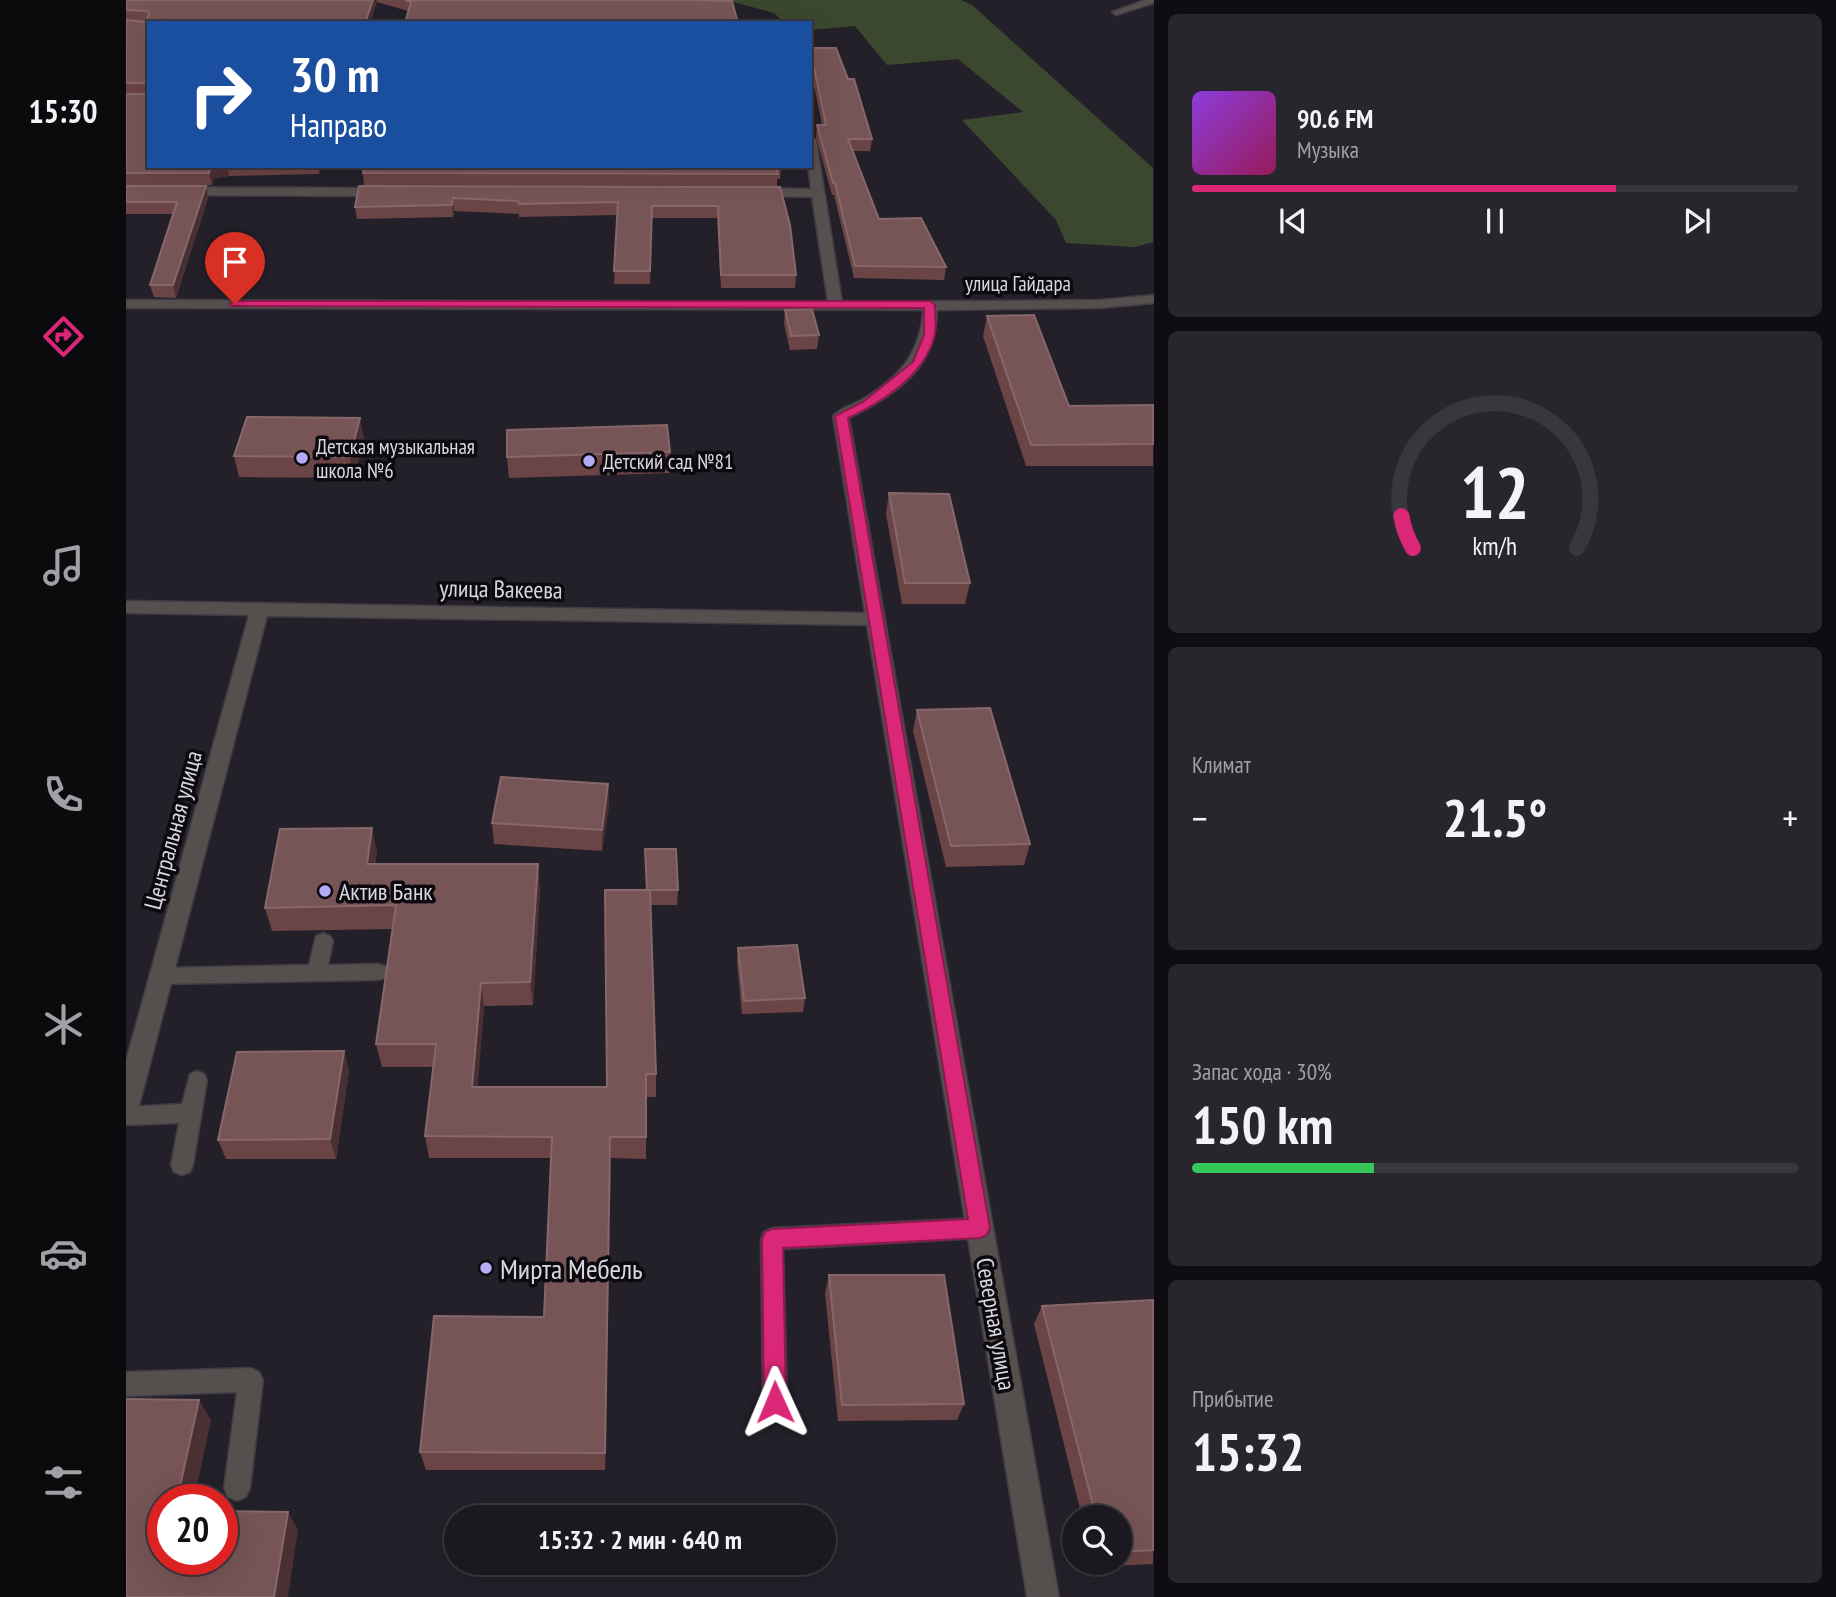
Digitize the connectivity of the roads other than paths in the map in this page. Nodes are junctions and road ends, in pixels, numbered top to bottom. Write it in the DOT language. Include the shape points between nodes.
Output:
graph roads {
  1 [pos="1153,0"];
  2 [pos="1116,12"];
  3 [pos="812,153"];
  4 [pos="126,191"];
  5 [pos="403,192"];
  6 [pos="735,192"];
  7 [pos="818,192"];
  8 [pos="1153,299"];
  9 [pos="126,304"];
  10 [pos="930,305"];
  11 [pos="836,306"];
  12 [pos="126,607"];
  13 [pos="260,609"];
  14 [pos="876,619"];
  15 [pos="323,941"];
  16 [pos="378,972"];
  17 [pos="317,973"];
  18 [pos="161,976"];
  19 [pos="197,1080"];
  20 [pos="126,1106"];
  21 [pos="191,1113"];
  22 [pos="126,1116"];
  23 [pos="181,1165"];
  24 [pos="980,1228"];
  25 [pos="126,1384"];
  26 [pos="775,1402"];
  27 [pos="238,1484"];
  28 [pos="1043,1597"];
  1 -- 2 [label="lane"];
  3 -- 7 [label="street"];
  4 -- 5 [label="street"];
  6 -- 7 [label="street"];
  7 -- 11 [label="street"];
  8 -- 10 [label="street, улица Гайдара" via="1100,304"];
  9 -- 11 [label="street, улица Гайдара"];
  10 -- 11 [label="street, улица Гайдара"];
  10 -- 14 [label="street, Северная улица" via="930,335 918,363 867,404 841,416"];
  12 -- 13 [label="street, улица Вакеева"];
  13 -- 14 [label="street, улица Вакеева"];
  13 -- 18 [label="street, Центральная улица"];
  14 -- 24 [label="street, Северная улица"];
  15 -- 17 [label="lane"];
  16 -- 17 [label="lane"];
  17 -- 18 [label="lane"];
  18 -- 20 [label="street, Центральная улица"];
  19 -- 21 [label="lane"];
  21 -- 22 [label="lane"];
  21 -- 23 [label="lane"];
  24 -- 26 [label="lane" via="772,1239"];
  24 -- 28 [label="street, Северная улица"];
  25 -- 27 [label="lane" via="251,1380"];
}
